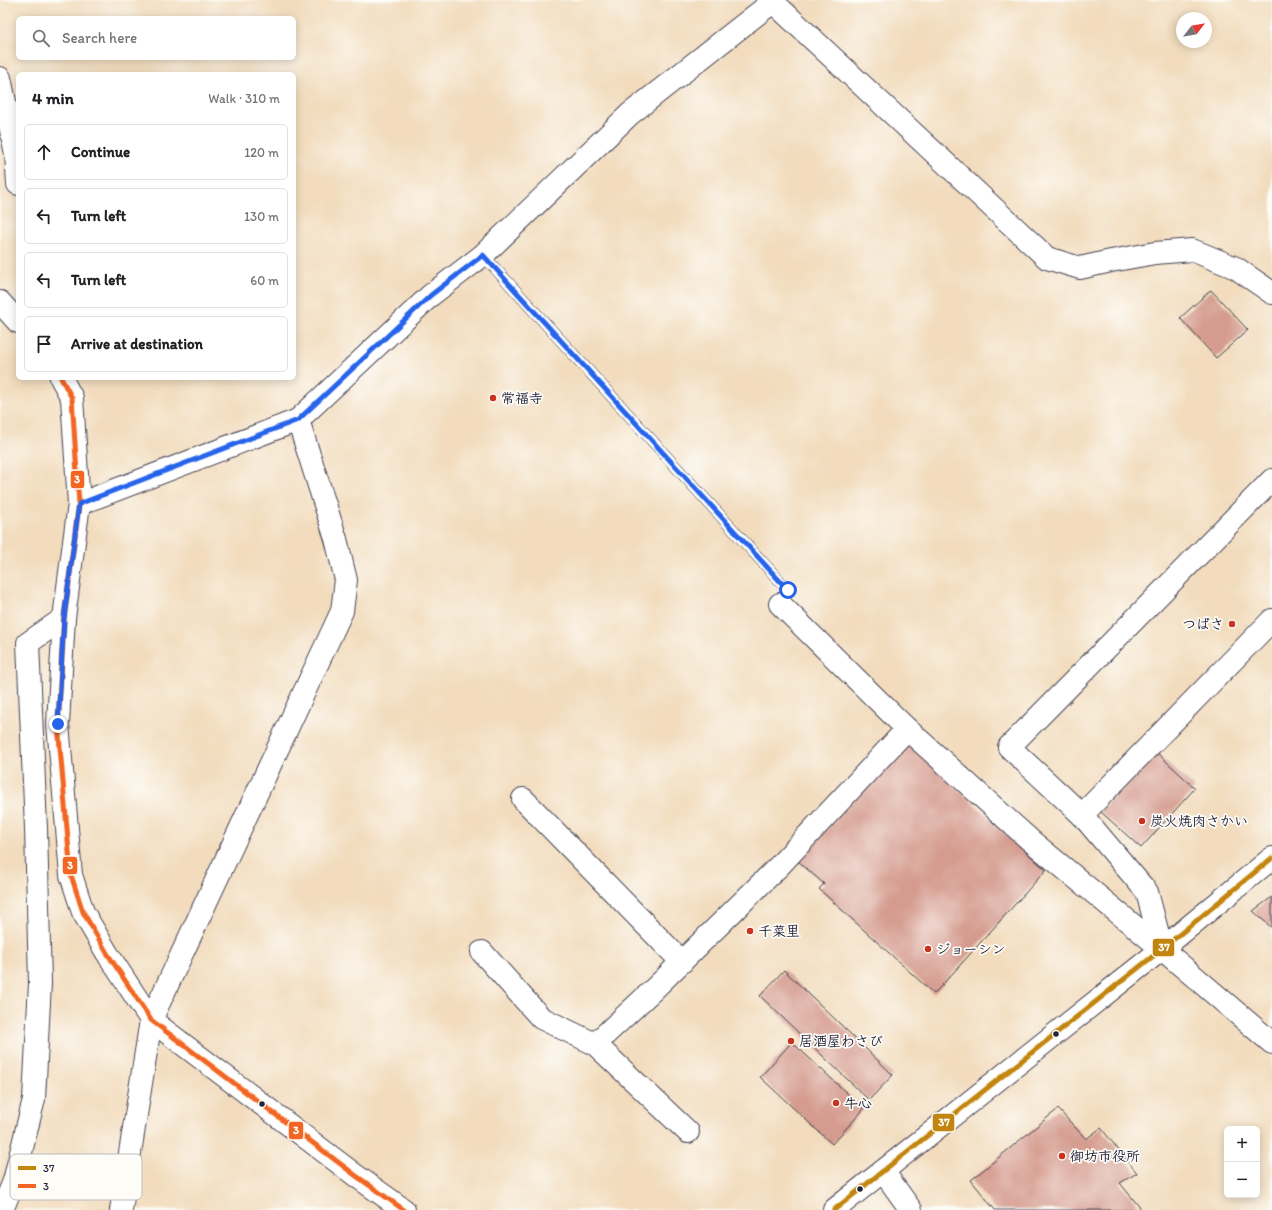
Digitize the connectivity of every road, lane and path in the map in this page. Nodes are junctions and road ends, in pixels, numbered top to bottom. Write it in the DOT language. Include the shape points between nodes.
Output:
graph roads {
  1 [pos="774,1"];
  2 [pos="0,78"];
  3 [pos="16,154"];
  4 [pos="483,255"];
  5 [pos="1272,293"];
  6 [pos="0,302"];
  7 [pos="16,320"];
  8 [pos="62,380"];
  9 [pos="298,420"];
  10 [pos="1272,480"];
  11 [pos="79,504"];
  12 [pos="780,604"];
  13 [pos="64,618"];
  14 [pos="1272,620"];
  15 [pos="907,730"];
  16 [pos="523,800"];
  17 [pos="1082,815"];
  18 [pos="1272,858"];
  19 [pos="1162,949"];
  20 [pos="482,952"];
  21 [pos="682,962"];
  22 [pos="151,1020"];
  23 [pos="1272,1043"];
  24 [pos="595,1044"];
  25 [pos="688,1132"];
  26 [pos="21,1154"];
  27 [pos="130,1154"];
  28 [pos="883,1171"];
  29 [pos="10,1191"];
  30 [pos="123,1200"];
  31 [pos="2,1210"];
  32 [pos="121,1210"];
  33 [pos="404,1210"];
  34 [pos="834,1210"];
  35 [pos="911,1210"];
  1 -- 4 [label="main road" via="630,114"];
  1 -- 5 [label="main road" via="1047,258 1080,268 1155,253 1192,250 1236,268"];
  2 -- 3 [label="main road"];
  4 -- 9 [label="main road" via="431,295"];
  4 -- 12 [label="lane" via="788,590"];
  6 -- 7 [label="main road"];
  8 -- 11 [label="main road" via="72,398"];
  9 -- 11 [label="main road"];
  9 -- 22 [label="main road" via="336,539 346,580 342,610"];
  10 -- 17 [label="main road" via="1009,747"];
  11 -- 13 [label="main road"];
  12 -- 15 [label="main road"];
  13 -- 22 [label="main road" via="58,724 71,875 83,912"];
  13 -- 26 [label="main road" via="28,643 36,828 39,991 34,1099"];
  14 -- 17 [label="main road"];
  15 -- 19 [label="main road" via="1030,840"];
  15 -- 21 [label="main road" via="779,866"];
  16 -- 21 [label="main road"];
  17 -- 19 [label="main road" via="1147,892"];
  18 -- 19 [label="main road"];
  19 -- 23 [label="main road"];
  19 -- 28 [label="main road"];
  20 -- 24 [label="main road" via="542,1018"];
  21 -- 24 [label="main road"];
  22 -- 27 [label="main road"];
  22 -- 33 [label="main road"];
  24 -- 25 [label="main road"];
  28 -- 34 [label="main road"];
  28 -- 35 [label="main road"];
  29 -- 31 [label="main road"];
  30 -- 32 [label="main road"];
}
